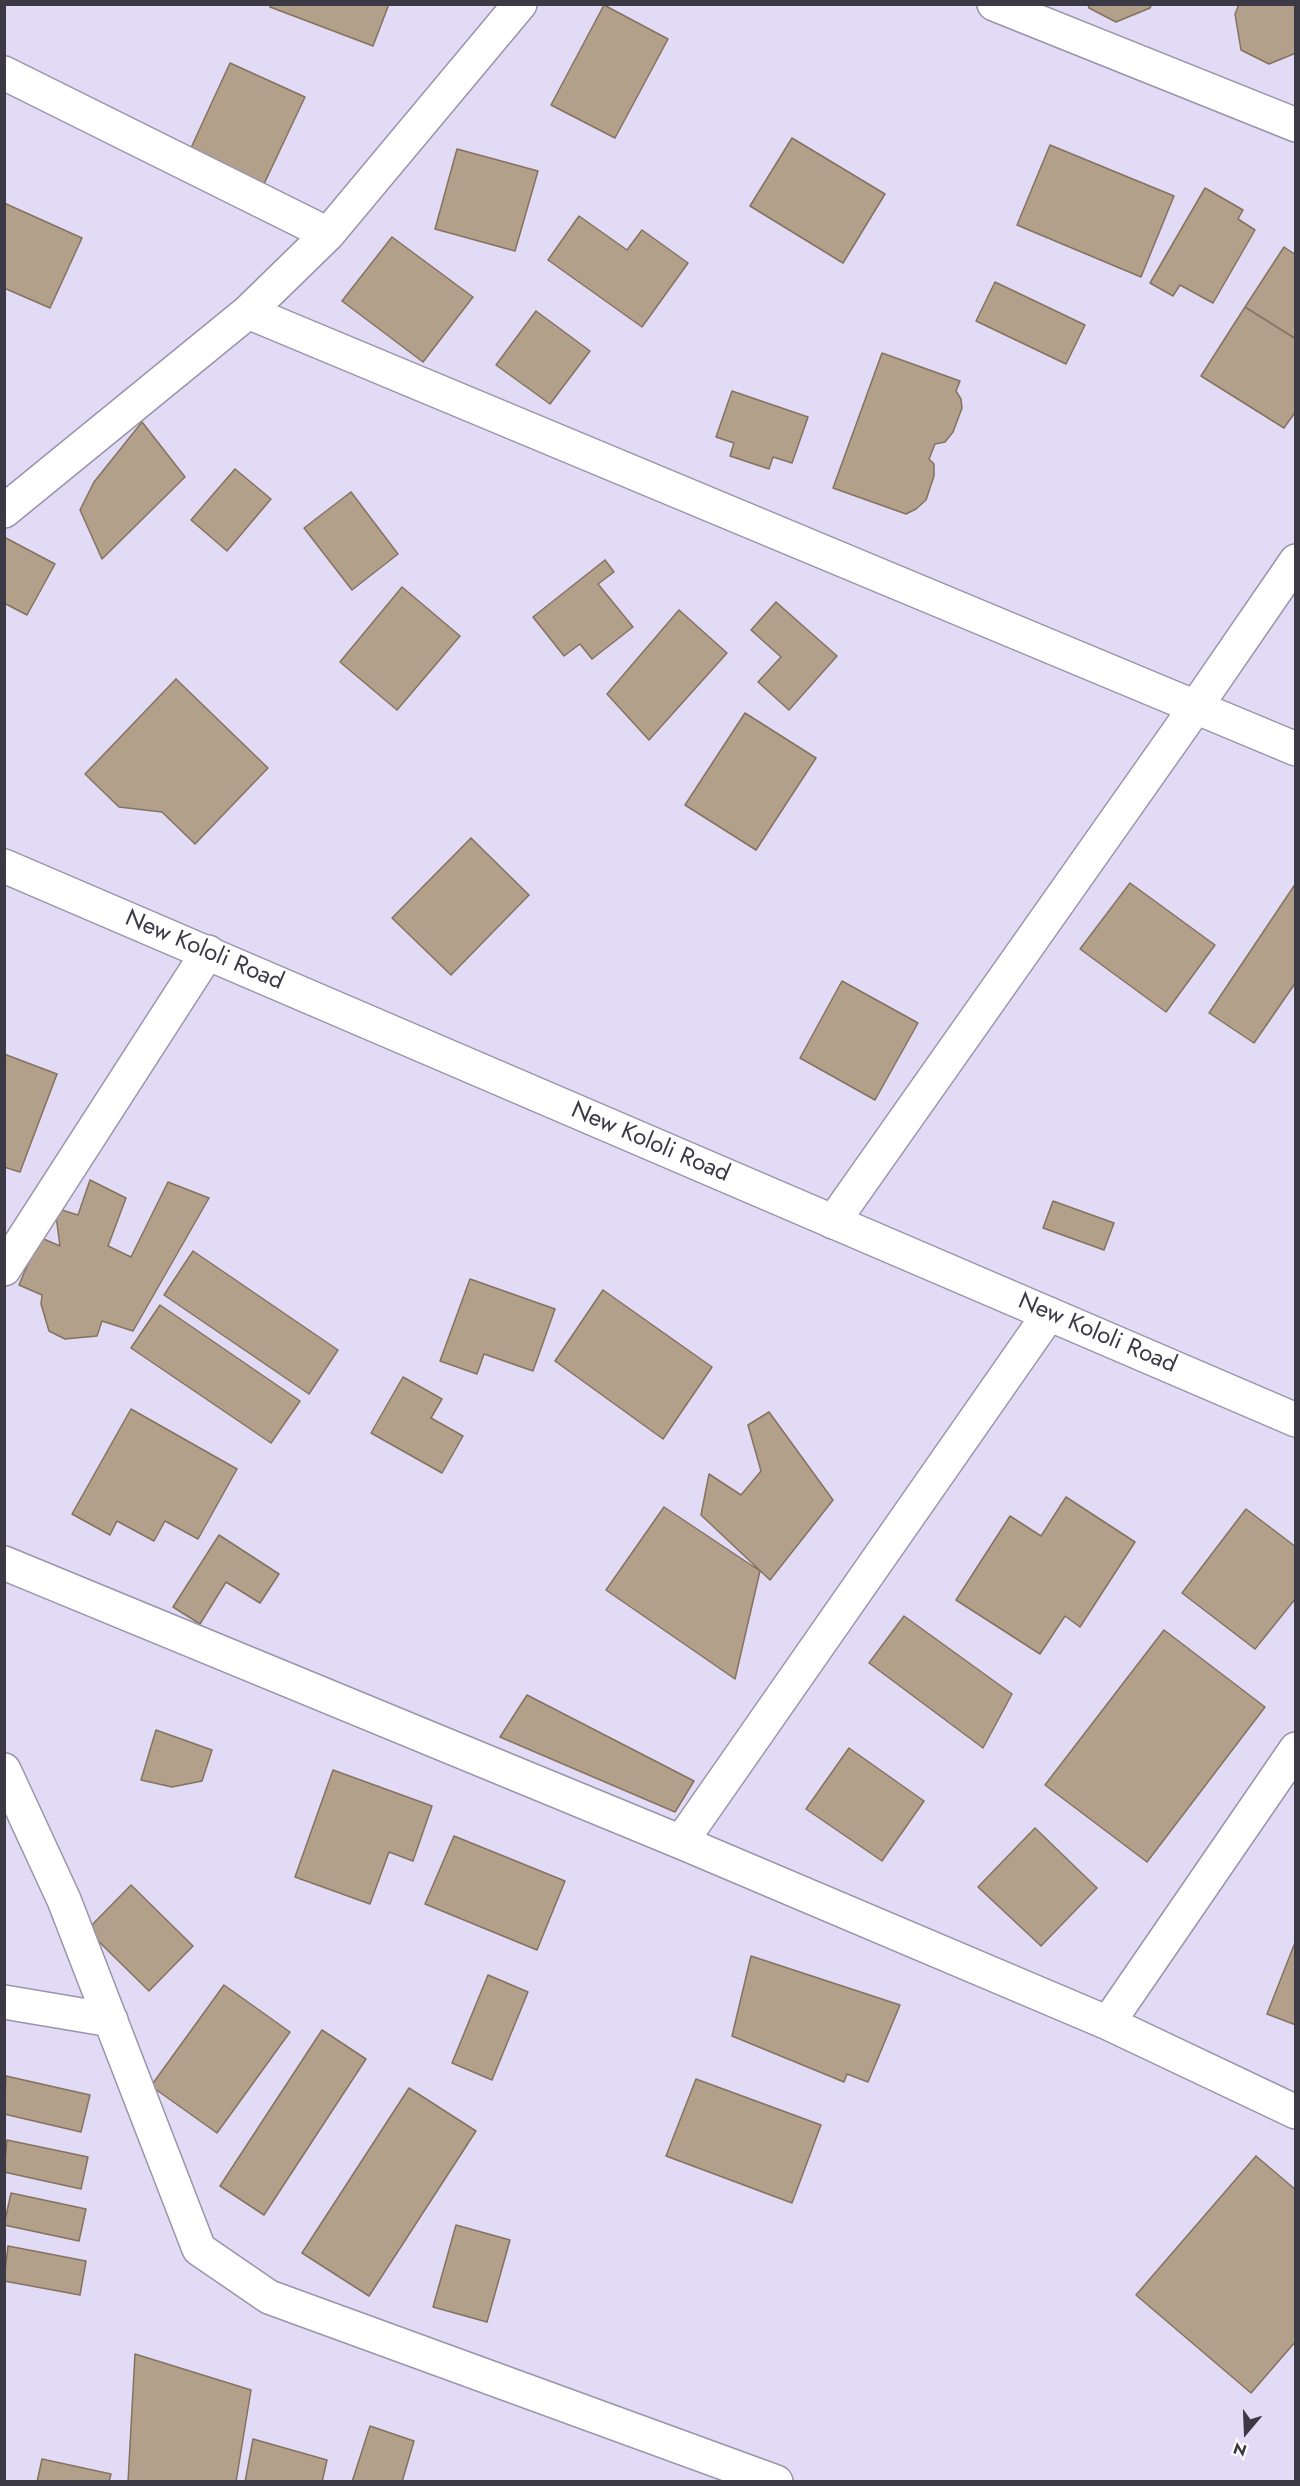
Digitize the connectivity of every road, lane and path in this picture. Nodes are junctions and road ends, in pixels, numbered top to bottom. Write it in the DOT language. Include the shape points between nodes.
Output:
graph roads {
  1 [pos="520,4"];
  2 [pos="994,4"];
  3 [pos="4,73"];
  4 [pos="1296,125"];
  5 [pos="328,234"];
  6 [pos="248,312"];
  7 [pos="4,512"];
  8 [pos="1296,561"];
  9 [pos="1195,708"];
  10 [pos="1296,749"];
  11 [pos="4,867"];
  12 [pos="208,952"];
  13 [pos="833,1222"];
  14 [pos="4,1269"];
  15 [pos="1049,1314"];
  16 [pos="1296,1419"];
  17 [pos="4,1563"];
  18 [pos="1296,1749"];
  19 [pos="4,1770"];
  20 [pos="681,1842"];
  21 [pos="4,2002"];
  22 [pos="111,2020"];
  23 [pos="1108,2023"];
  24 [pos="1296,2112"];
  25 [pos="776,2481"];
  1 -- 5 [label="street"];
  2 -- 4 [label="street"];
  3 -- 5 [label="street"];
  5 -- 6 [label="street"];
  6 -- 7 [label="street"];
  6 -- 9 [label="street"];
  8 -- 9 [label="street"];
  9 -- 10 [label="street"];
  9 -- 13 [label="street"];
  11 -- 12 [label="street, New Kololi Road"];
  12 -- 13 [label="street, New Kololi Road"];
  12 -- 14 [label="street"];
  13 -- 15 [label="street, New Kololi Road"];
  15 -- 16 [label="street, New Kololi Road"];
  15 -- 20 [label="street"];
  17 -- 20 [label="street"];
  18 -- 23 [label="street"];
  19 -- 22 [label="street" via="64,1900"];
  20 -- 23 [label="street"];
  21 -- 22 [label="street"];
  22 -- 25 [label="street" via="199,2248 269,2297"];
  23 -- 24 [label="street"];
}
